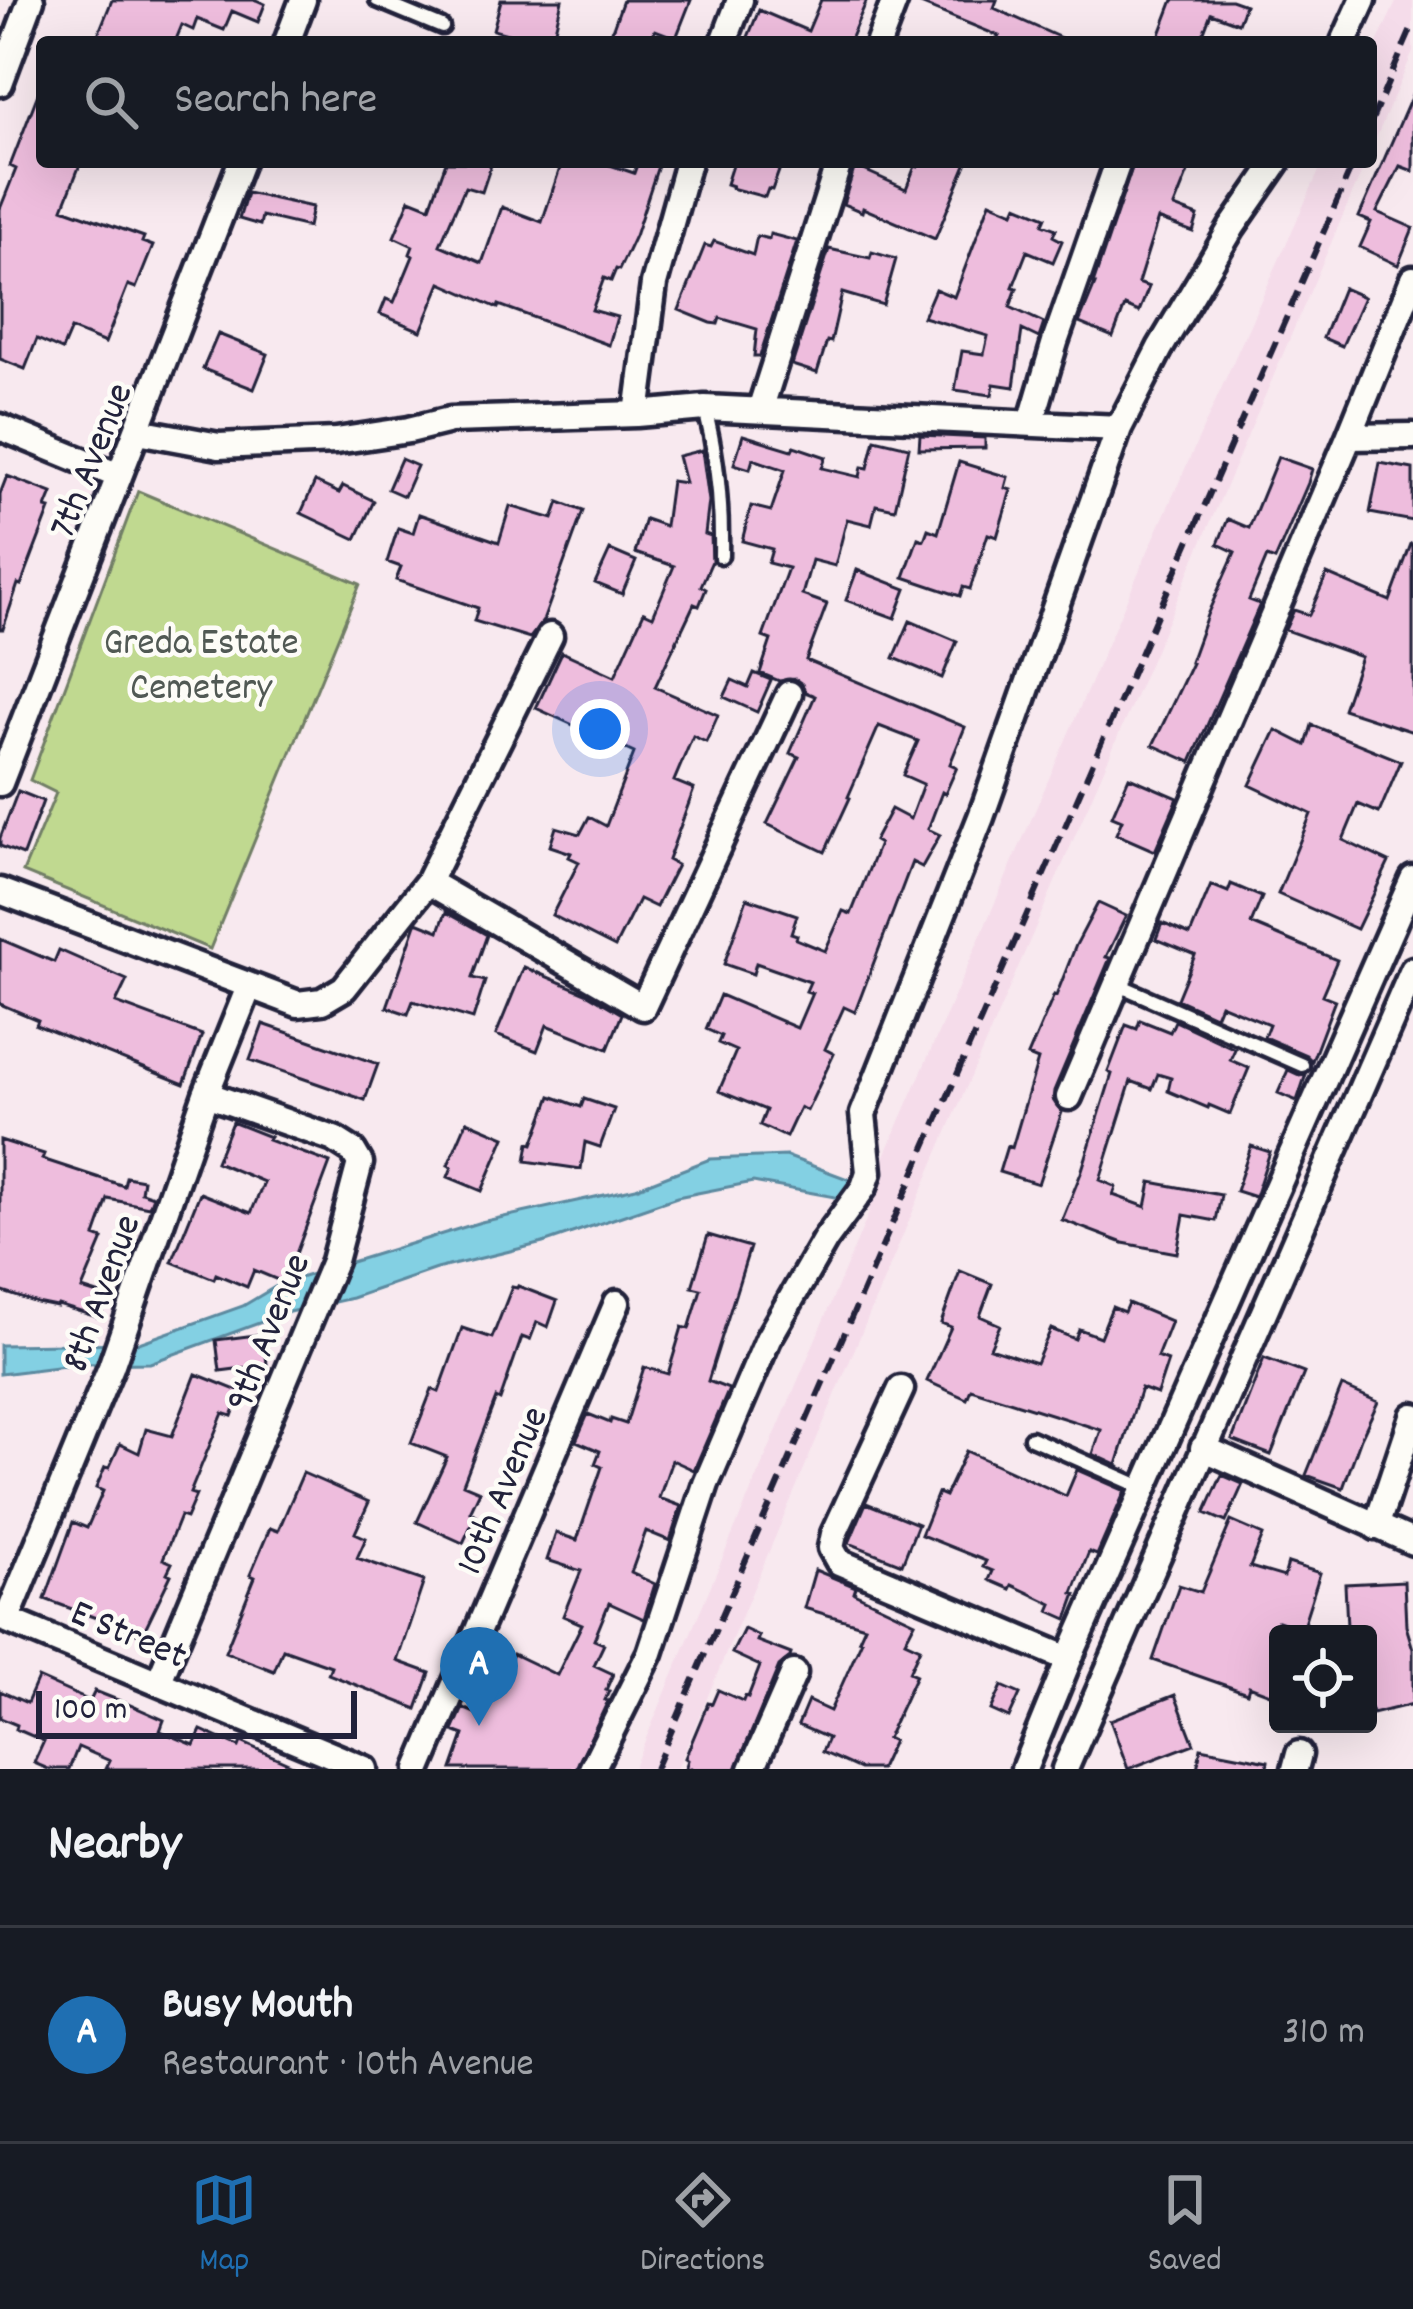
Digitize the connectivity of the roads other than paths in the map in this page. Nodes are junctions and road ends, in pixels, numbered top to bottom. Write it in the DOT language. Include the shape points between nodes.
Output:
graph roads {
  1 [pos="31,0"];
  2 [pos="304,0"];
  3 [pos="376,0"];
  4 [pos="740,0"];
  5 [pos="895,0"];
  6 [pos="1363,0"];
  7 [pos="442,27"];
  8 [pos="289,36"];
  9 [pos="726,36"];
  10 [pos="881,36"];
  11 [pos="1347,36"];
  12 [pos="0,83"];
  13 [pos="240,168"];
  14 [pos="686,168"];
  15 [pos="837,168"];
  16 [pos="1116,168"];
  17 [pos="1273,168"];
  18 [pos="1413,279"];
  19 [pos="705,408"];
  20 [pos="760,410"];
  21 [pos="637,414"];
  22 [pos="1031,423"];
  23 [pos="0,427"];
  24 [pos="1119,428"];
  25 [pos="138,431"];
  26 [pos="1413,436"];
  27 [pos="1349,437"];
  28 [pos="119,476"];
  29 [pos="721,556"];
  30 [pos="550,636"];
  31 [pos="789,694"];
  32 [pos="0,783"];
  33 [pos="1413,879"];
  34 [pos="428,882"];
  35 [pos="0,891"];
  36 [pos="1413,970"];
  37 [pos="1117,983"];
  38 [pos="249,987"];
  39 [pos="1302,1065"];
  40 [pos="206,1094"];
  41 [pos="1069,1097"];
  42 [pos="617,1303"];
  43 [pos="901,1389"];
  44 [pos="1413,1417"];
  45 [pos="1031,1438"];
  46 [pos="1203,1448"];
  47 [pos="1144,1488"];
  48 [pos="1376,1527"];
  49 [pos="1413,1542"];
  50 [pos="3,1618"];
  51 [pos="1070,1659"];
  52 [pos="794,1673"];
  53 [pos="159,1682"];
  54 [pos="365,1769"];
  55 [pos="419,1769"];
  56 [pos="592,1769"];
  57 [pos="752,1769"];
  58 [pos="1024,1769"];
  59 [pos="1065,1769"];
  1 -- 12 [label="street"];
  2 -- 8 [label="street"];
  3 -- 7 [label="lane"];
  4 -- 9 [label="street"];
  5 -- 10 [label="street"];
  6 -- 11 [label="street"];
  13 -- 25 [label="street, 7th Avenue"];
  14 -- 21 [label="street" via="654,284"];
  15 -- 20 [label="street"];
  16 -- 22 [label="street"];
  17 -- 24 [label="street"];
  18 -- 27 [label="street"];
  19 -- 20 [label="street"];
  19 -- 21 [label="street"];
  19 -- 29 [label="lane" via="722,506"];
  20 -- 22 [label="street"];
  21 -- 25 [label="street" via="450,420 336,441 219,446"];
  22 -- 24 [label="street"];
  23 -- 28 [label="street"];
  24 -- 56 [label="street" via="981,817 863,1114 864,1187 768,1339 706,1484 650,1654"];
  25 -- 28 [label="street, 7th Avenue"];
  26 -- 27 [label="street"];
  27 -- 37 [label="street"];
  28 -- 32 [label="street, 7th Avenue"];
  30 -- 34 [label="street"];
  31 -- 34 [label="street" via="644,1006"];
  33 -- 47 [label="street"];
  34 -- 38 [label="street" via="344,988 322,1001 298,1004"];
  35 -- 38 [label="street"];
  36 -- 46 [label="street"];
  37 -- 39 [label="lane"];
  37 -- 41 [label="street"];
  38 -- 40 [label="street, 8th Avenue"];
  40 -- 50 [label="street, 8th Avenue" via="111,1367"];
  40 -- 53 [label="street, 9th Avenue" via="334,1139 360,1163 334,1261"];
  42 -- 55 [label="street, 10th Avenue"];
  43 -- 51 [label="street" via="834,1534 839,1562"];
  44 -- 48 [label="street"];
  45 -- 47 [label="lane"];
  46 -- 48 [label="street"];
  46 -- 59 [label="street"];
  47 -- 51 [label="street"];
  48 -- 49 [label="street"];
  50 -- 53 [label="street, E Street"];
  51 -- 58 [label="street"];
  52 -- 57 [label="street"];
  53 -- 54 [label="street, E Street"];
}
